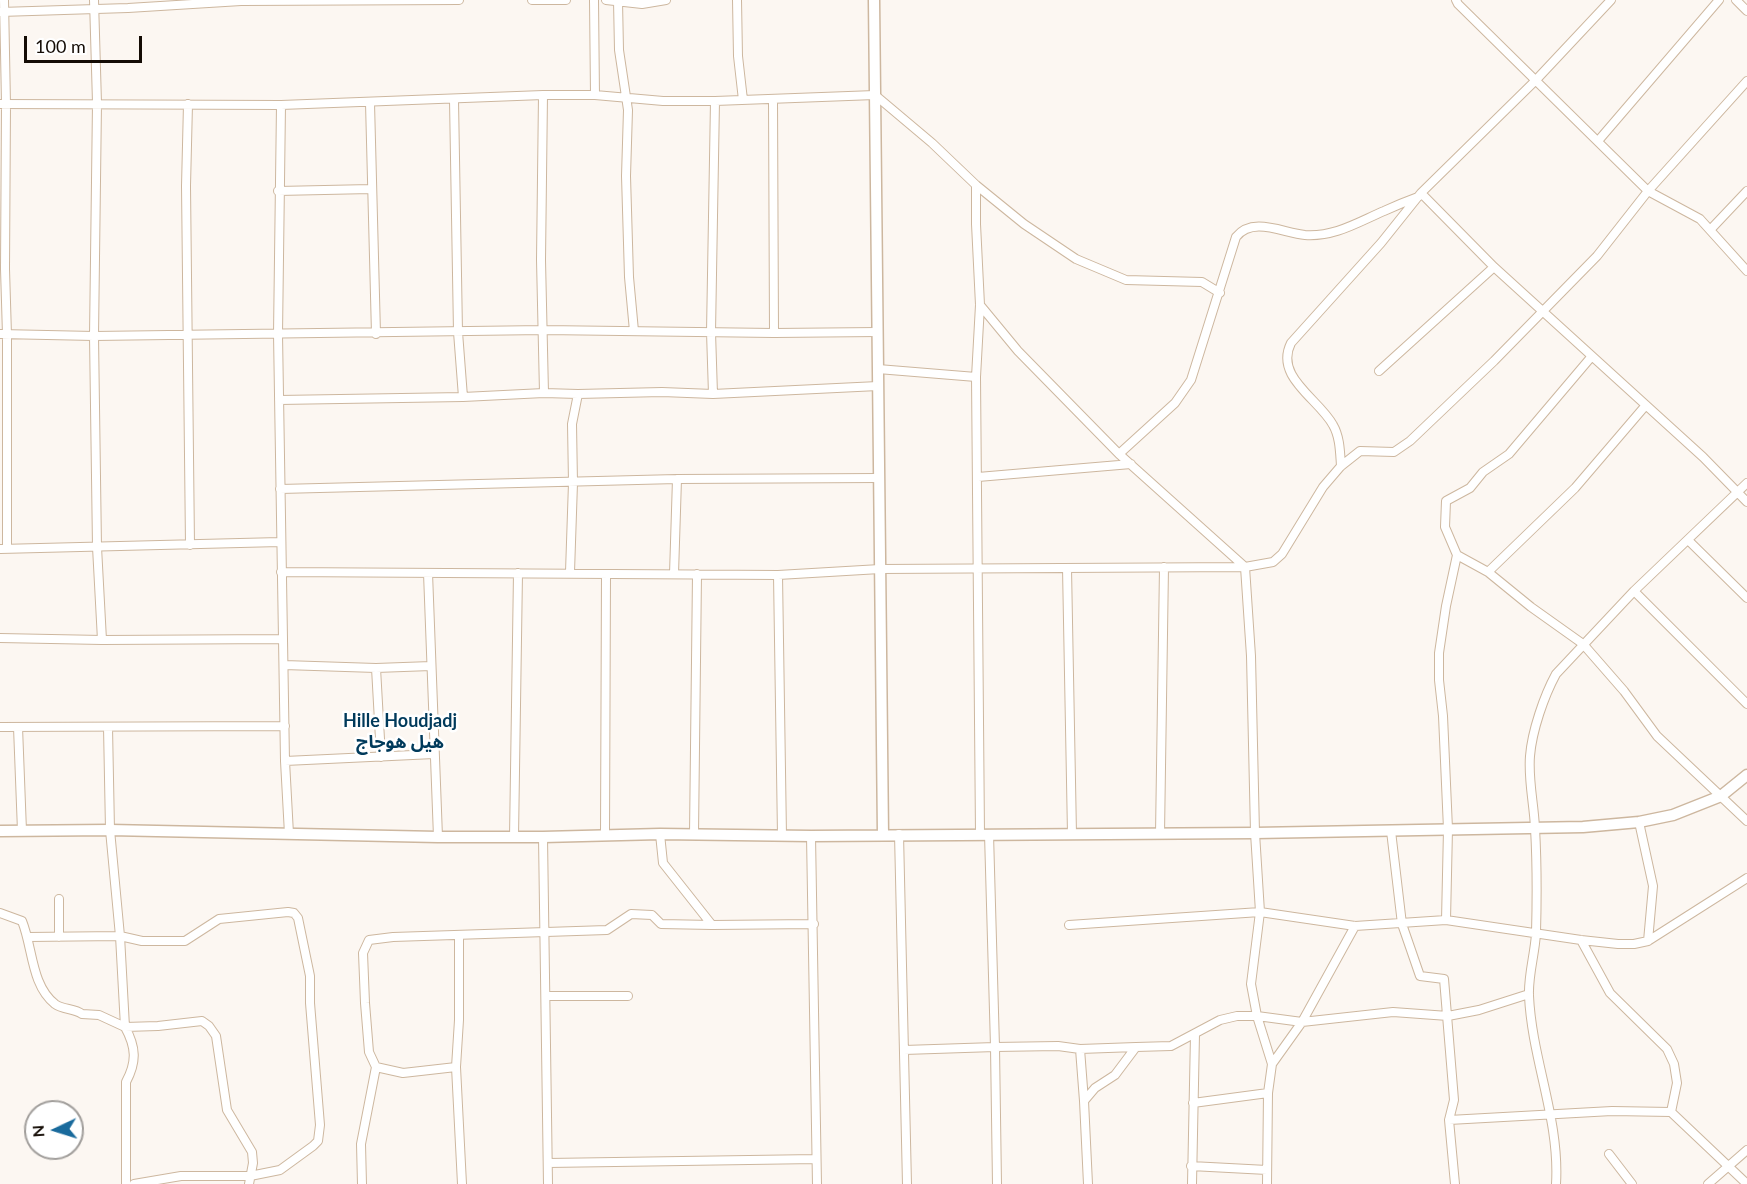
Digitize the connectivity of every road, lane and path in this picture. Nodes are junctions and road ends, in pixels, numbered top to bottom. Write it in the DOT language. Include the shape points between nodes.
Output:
graph roads {
  1 [pos="4,0"];
  2 [pos="328,0"];
  3 [pos="416,0"];
  4 [pos="459,0"];
  5 [pos="532,0"];
  6 [pos="566,0"];
  7 [pos="594,0"];
  8 [pos="606,0"];
  9 [pos="666,0"];
  10 [pos="737,0"];
  11 [pos="874,0"];
  12 [pos="1456,0"];
  13 [pos="1611,0"];
  14 [pos="1719,0"];
  15 [pos="1736,0"];
  16 [pos="241,1"];
  17 [pos="618,1"];
  18 [pos="154,3"];
  19 [pos="94,4"];
  20 [pos="1747,11"];
  21 [pos="2,12"];
  22 [pos="1535,81"];
  23 [pos="1747,81"];
  24 [pos="875,94"];
  25 [pos="543,95"];
  26 [pos="595,95"];
  27 [pos="626,97"];
  28 [pos="454,100"];
  29 [pos="743,100"];
  30 [pos="773,100"];
  31 [pos="715,101"];
  32 [pos="97,103"];
  33 [pos="370,103"];
  34 [pos="3,104"];
  35 [pos="188,104"];
  36 [pos="281,105"];
  37 [pos="1598,141"];
  38 [pos="975,185"];
  39 [pos="371,189"];
  40 [pos="1747,190"];
  41 [pos="278,191"];
  42 [pos="1648,191"];
  43 [pos="1420,195"];
  44 [pos="1711,229"];
  45 [pos="1494,267"];
  46 [pos="2,269"];
  47 [pos="1747,271"];
  48 [pos="1220,293"];
  49 [pos="980,305"];
  50 [pos="1544,311"];
  51 [pos="544,330"];
  52 [pos="634,331"];
  53 [pos="458,332"];
  54 [pos="711,332"];
  55 [pos="878,332"];
  56 [pos="774,333"];
  57 [pos="278,334"];
  58 [pos="376,334"];
  59 [pos="4,335"];
  60 [pos="189,335"];
  61 [pos="94,336"];
  62 [pos="1592,356"];
  63 [pos="878,369"];
  64 [pos="1379,371"];
  65 [pos="976,378"];
  66 [pos="878,386"];
  67 [pos="544,393"];
  68 [pos="578,394"];
  69 [pos="713,394"];
  70 [pos="463,397"];
  71 [pos="279,400"];
  72 [pos="1646,405"];
  73 [pos="1119,454"];
  74 [pos="1131,465"];
  75 [pos="1341,466"];
  76 [pos="978,477"];
  77 [pos="879,478"];
  78 [pos="677,479"];
  79 [pos="573,483"];
  80 [pos="1747,483"];
  81 [pos="280,489"];
  82 [pos="1738,493"];
  83 [pos="1747,501"];
  84 [pos="1688,540"];
  85 [pos="280,542"];
  86 [pos="190,545"];
  87 [pos="98,547"];
  88 [pos="3,548"];
  89 [pos="1457,555"];
  90 [pos="1164,567"];
  91 [pos="1245,567"];
  92 [pos="979,568"];
  93 [pos="1067,568"];
  94 [pos="880,569"];
  95 [pos="281,572"];
  96 [pos="570,572"];
  97 [pos="1488,572"];
  98 [pos="428,573"];
  99 [pos="518,573"];
  100 [pos="606,574"];
  101 [pos="674,574"];
  102 [pos="697,574"];
  103 [pos="778,574"];
  104 [pos="1634,591"];
  105 [pos="1747,598"];
  106 [pos="0,638"];
  107 [pos="283,639"];
  108 [pos="102,640"];
  109 [pos="1583,644"];
  110 [pos="284,665"];
  111 [pos="431,666"];
  112 [pos="376,668"];
  113 [pos="1747,704"];
  114 [pos="285,726"];
  115 [pos="0,727"];
  116 [pos="18,727"];
  117 [pos="108,727"];
  118 [pos="434,754"];
  119 [pos="381,757"];
  120 [pos="285,761"];
  121 [pos="1747,776"];
  122 [pos="1721,796"];
  123 [pos="1747,821"];
  124 [pos="1639,822"];
  125 [pos="1535,828"];
  126 [pos="110,830"];
  127 [pos="1448,830"];
  128 [pos="0,831"];
  129 [pos="22,831"];
  130 [pos="1390,831"];
  131 [pos="1255,833"];
  132 [pos="289,834"];
  133 [pos="660,834"];
  134 [pos="694,834"];
  135 [pos="899,834"];
  136 [pos="985,834"];
  137 [pos="1072,834"];
  138 [pos="1160,834"];
  139 [pos="883,835"];
  140 [pos="605,836"];
  141 [pos="782,836"];
  142 [pos="811,836"];
  143 [pos="438,837"];
  144 [pos="514,837"];
  145 [pos="543,837"];
  146 [pos="1747,878"];
  147 [pos="58,898"];
  148 [pos="1260,912"];
  149 [pos="0,913"];
  150 [pos="1446,920"];
  151 [pos="814,924"];
  152 [pos="1402,924"];
  153 [pos="712,925"];
  154 [pos="1069,925"];
  155 [pos="1355,926"];
  156 [pos="546,931"];
  157 [pos="1536,934"];
  158 [pos="459,935"];
  159 [pos="59,936"];
  160 [pos="120,936"];
  161 [pos="28,937"];
  162 [pos="1581,940"];
  163 [pos="1648,941"];
  164 [pos="1529,994"];
  165 [pos="546,996"];
  166 [pos="628,996"];
  167 [pos="1257,1016"];
  168 [pos="1448,1016"];
  169 [pos="1302,1022"];
  170 [pos="125,1027"];
  171 [pos="1195,1034"];
  172 [pos="995,1047"];
  173 [pos="1136,1047"];
  174 [pos="1080,1049"];
  175 [pos="904,1050"];
  176 [pos="1272,1064"];
  177 [pos="376,1067"];
  178 [pos="456,1067"];
  179 [pos="1268,1093"];
  180 [pos="1084,1101"];
  181 [pos="1193,1103"];
  182 [pos="1671,1113"];
  183 [pos="1552,1114"];
  184 [pos="1449,1120"];
  185 [pos="1747,1150"];
  186 [pos="1609,1154"];
  187 [pos="816,1159"];
  188 [pos="548,1163"];
  189 [pos="1191,1166"];
  190 [pos="1728,1167"];
  191 [pos="1267,1170"];
  192 [pos="250,1180"];
  193 [pos="126,1184"];
  194 [pos="134,1184"];
  195 [pos="362,1184"];
  196 [pos="462,1184"];
  197 [pos="548,1184"];
  198 [pos="817,1184"];
  199 [pos="907,1184"];
  200 [pos="997,1184"];
  201 [pos="1088,1184"];
  202 [pos="1192,1184"];
  203 [pos="1267,1184"];
  204 [pos="1455,1184"];
  205 [pos="1556,1184"];
  206 [pos="1632,1184"];
  207 [pos="1707,1184"];
  208 [pos="1747,1184"];
  1 -- 21 [label="street"];
  2 -- 3 [label="street"];
  2 -- 16 [label="street"];
  3 -- 4 [label="street"];
  5 -- 6 [label="street"];
  7 -- 26 [label="street"];
  8 -- 17 [label="street"];
  9 -- 17 [label="street" via="642,4"];
  10 -- 29 [label="street"];
  11 -- 24 [label="street"];
  12 -- 22 [label="street"];
  13 -- 22 [label="street"];
  14 -- 37 [label="street"];
  15 -- 20 [label="street"];
  16 -- 18 [label="street"];
  17 -- 27 [label="street" via="619,51"];
  18 -- 19 [label="street"];
  19 -- 21 [label="street"];
  19 -- 32 [label="street"];
  21 -- 34 [label="street"];
  22 -- 37 [label="street"];
  22 -- 43 [label="street"];
  23 -- 42 [label="street"];
  24 -- 30 [label="street"];
  24 -- 38 [label="street"];
  24 -- 55 [label="street"];
  25 -- 26 [label="street"];
  25 -- 28 [label="street"];
  25 -- 51 [label="street"];
  26 -- 27 [label="street"];
  27 -- 31 [label="street" via="663,102"];
  27 -- 52 [label="street" via="629,277"];
  28 -- 33 [label="street"];
  28 -- 53 [label="street"];
  29 -- 30 [label="street"];
  29 -- 31 [label="street"];
  30 -- 56 [label="street"];
  31 -- 54 [label="street"];
  32 -- 34 [label="street"];
  32 -- 35 [label="street"];
  32 -- 61 [label="street"];
  33 -- 36 [label="street"];
  33 -- 39 [label="street"];
  34 -- 46 [label="street"];
  35 -- 36 [label="street"];
  35 -- 60 [label="street"];
  36 -- 41 [label="street"];
  37 -- 42 [label="street"];
  38 -- 48 [label="street" via="1076,259 1126,280 1202,282"];
  38 -- 49 [label="street"];
  39 -- 41 [label="street"];
  39 -- 58 [label="street"];
  40 -- 44 [label="street"];
  41 -- 57 [label="street"];
  42 -- 44 [label="street"];
  42 -- 50 [label="street" via="1597,256"];
  43 -- 45 [label="street"];
  43 -- 48 [label="street" via="1352,227 1323,234 1242,229 1236,237"];
  43 -- 75 [label="street" via="1287,351 1291,374 1332,423 1338,436"];
  44 -- 47 [label="street"];
  45 -- 50 [label="street"];
  45 -- 64 [label="street"];
  46 -- 59 [label="street"];
  48 -- 73 [label="street" via="1191,380 1174,403"];
  49 -- 65 [label="street"];
  49 -- 73 [label="street" via="1018,351"];
  50 -- 62 [label="street"];
  50 -- 75 [label="street" via="1404,447 1394,452 1360,451"];
  51 -- 52 [label="street"];
  51 -- 53 [label="street"];
  51 -- 67 [label="street"];
  52 -- 54 [label="street"];
  53 -- 58 [label="street"];
  53 -- 70 [label="street"];
  54 -- 56 [label="street"];
  54 -- 69 [label="street"];
  55 -- 56 [label="street"];
  55 -- 63 [label="street"];
  57 -- 58 [label="street"];
  57 -- 60 [label="street"];
  57 -- 71 [label="street"];
  59 -- 61 [label="street"];
  59 -- 88 [label="street"];
  60 -- 61 [label="street"];
  60 -- 86 [label="street"];
  61 -- 87 [label="street"];
  62 -- 72 [label="street"];
  62 -- 89 [label="street" via="1509,454 1470,488 1446,501 1445,527"];
  63 -- 65 [label="street"];
  63 -- 66 [label="street"];
  65 -- 76 [label="street"];
  66 -- 69 [label="street"];
  66 -- 77 [label="street"];
  67 -- 68 [label="street"];
  67 -- 70 [label="street"];
  68 -- 69 [label="street"];
  68 -- 79 [label="street" via="572,424"];
  70 -- 71 [label="street"];
  71 -- 81 [label="street"];
  72 -- 82 [label="street"];
  72 -- 97 [label="street" via="1575,488"];
  73 -- 74 [label="street"];
  74 -- 76 [label="street"];
  74 -- 91 [label="street"];
  75 -- 91 [label="street" via="1323,487 1278,559"];
  76 -- 92 [label="street"];
  77 -- 78 [label="street"];
  77 -- 94 [label="street"];
  78 -- 79 [label="street"];
  78 -- 101 [label="street"];
  79 -- 81 [label="street"];
  79 -- 96 [label="street"];
  80 -- 82 [label="street"];
  81 -- 85 [label="street"];
  82 -- 83 [label="street"];
  82 -- 84 [label="street"];
  84 -- 104 [label="street"];
  84 -- 105 [label="street"];
  85 -- 86 [label="street"];
  85 -- 95 [label="street"];
  86 -- 87 [label="street"];
  87 -- 88 [label="street"];
  87 -- 108 [label="street"];
  89 -- 97 [label="street"];
  89 -- 127 [label="street" via="1439,652"];
  90 -- 91 [label="street"];
  90 -- 93 [label="street"];
  90 -- 138 [label="street"];
  91 -- 131 [label="street"];
  92 -- 93 [label="street"];
  92 -- 94 [label="street"];
  92 -- 136 [label="street"];
  93 -- 137 [label="street"];
  94 -- 103 [label="street"];
  94 -- 139 [label="street"];
  95 -- 98 [label="street"];
  95 -- 107 [label="street"];
  96 -- 99 [label="street"];
  96 -- 100 [label="street"];
  97 -- 109 [label="street"];
  98 -- 99 [label="street"];
  98 -- 111 [label="street"];
  99 -- 144 [label="street"];
  100 -- 101 [label="street"];
  100 -- 140 [label="street"];
  101 -- 102 [label="street"];
  102 -- 103 [label="street"];
  102 -- 134 [label="street"];
  103 -- 141 [label="street"];
  104 -- 109 [label="street"];
  104 -- 113 [label="street"];
  106 -- 108 [label="street"];
  107 -- 108 [label="street"];
  107 -- 110 [label="street"];
  109 -- 122 [label="street" via="1657,736"];
  109 -- 125 [label="street" via="1556,674 1534,734 1530,754"];
  110 -- 112 [label="street"];
  110 -- 114 [label="street"];
  111 -- 112 [label="street"];
  111 -- 118 [label="street"];
  112 -- 119 [label="street"];
  114 -- 117 [label="street"];
  114 -- 120 [label="street"];
  115 -- 116 [label="street"];
  116 -- 117 [label="street"];
  116 -- 129 [label="street"];
  117 -- 126 [label="street"];
  118 -- 119 [label="street"];
  118 -- 143 [label="street"];
  119 -- 120 [label="street"];
  120 -- 132 [label="street"];
  121 -- 122 [label="street"];
  122 -- 123 [label="street"];
  122 -- 124 [label="street"];
  124 -- 125 [label="street"];
  124 -- 163 [label="street" via="1653,886"];
  125 -- 127 [label="street"];
  125 -- 157 [label="street"];
  126 -- 129 [label="street"];
  126 -- 132 [label="street"];
  126 -- 160 [label="street"];
  127 -- 130 [label="street"];
  127 -- 150 [label="street"];
  128 -- 129 [label="street"];
  130 -- 131 [label="street"];
  130 -- 152 [label="street"];
  131 -- 138 [label="street"];
  131 -- 148 [label="street"];
  132 -- 143 [label="street"];
  133 -- 134 [label="street"];
  133 -- 140 [label="street"];
  133 -- 153 [label="street" via="663,863"];
  134 -- 141 [label="street"];
  135 -- 136 [label="street"];
  135 -- 139 [label="street"];
  135 -- 175 [label="street"];
  136 -- 137 [label="street"];
  136 -- 172 [label="street"];
  137 -- 138 [label="street"];
  139 -- 142 [label="street"];
  140 -- 145 [label="street"];
  141 -- 142 [label="street"];
  142 -- 151 [label="street"];
  143 -- 144 [label="street"];
  144 -- 145 [label="street"];
  145 -- 156 [label="street"];
  146 -- 163 [label="street"];
  147 -- 159 [label="street"];
  148 -- 154 [label="street"];
  148 -- 155 [label="street"];
  148 -- 167 [label="street" via="1251,984"];
  149 -- 161 [label="street" via="22,921"];
  150 -- 152 [label="street"];
  150 -- 157 [label="street"];
  151 -- 153 [label="street"];
  151 -- 187 [label="street"];
  152 -- 155 [label="street"];
  152 -- 168 [label="street" via="1420,976 1444,979"];
  153 -- 156 [label="street" via="661,924 652,915 631,914 607,930"];
  155 -- 169 [label="street"];
  156 -- 158 [label="street"];
  156 -- 165 [label="street"];
  157 -- 162 [label="street"];
  157 -- 164 [label="street"];
  158 -- 177 [label="street" via="369,940 363,953 365,1003 369,1052"];
  158 -- 178 [label="street"];
  159 -- 160 [label="street"];
  159 -- 161 [label="street"];
  160 -- 170 [label="street"];
  160 -- 192 [label="street" via="142,941 185,941 219,919 288,912 298,918 310,976 320,1134 313,1146 280,1170"];
  161 -- 170 [label="street" via="42,990 57,1006 99,1015"];
  162 -- 163 [label="street" via="1626,944"];
  162 -- 182 [label="street" via="1610,993 1667,1049 1677,1083"];
  164 -- 168 [label="street"];
  164 -- 183 [label="street"];
  165 -- 166 [label="street"];
  165 -- 188 [label="street"];
  167 -- 169 [label="street"];
  167 -- 171 [label="street" via="1220,1020"];
  167 -- 176 [label="street"];
  168 -- 169 [label="street" via="1393,1012"];
  168 -- 184 [label="street" via="1454,1100"];
  169 -- 176 [label="street"];
  170 -- 192 [label="street" via="202,1021 209,1026 216,1036 227,1110 252,1152"];
  170 -- 193 [label="street" via="133,1040 133,1068 126,1082"];
  171 -- 173 [label="street" via="1171,1046"];
  171 -- 181 [label="street"];
  172 -- 174 [label="street"];
  172 -- 175 [label="street"];
  172 -- 200 [label="street"];
  173 -- 174 [label="street"];
  173 -- 180 [label="street" via="1116,1075 1095,1088"];
  174 -- 180 [label="street"];
  175 -- 199 [label="street"];
  176 -- 179 [label="street"];
  177 -- 178 [label="street" via="403,1073"];
  177 -- 195 [label="street" via="361,1144"];
  178 -- 196 [label="street"];
  179 -- 181 [label="street"];
  179 -- 191 [label="street"];
  180 -- 201 [label="street"];
  181 -- 189 [label="street"];
  182 -- 183 [label="street"];
  182 -- 190 [label="street"];
  183 -- 184 [label="street"];
  183 -- 205 [label="street"];
  184 -- 204 [label="street"];
  185 -- 190 [label="street"];
  186 -- 206 [label="street"];
  187 -- 188 [label="street"];
  187 -- 198 [label="street"];
  188 -- 197 [label="street"];
  189 -- 191 [label="street"];
  189 -- 202 [label="street"];
  190 -- 207 [label="street"];
  190 -- 208 [label="street"];
  191 -- 203 [label="street"];
  192 -- 194 [label="street" via="181,1176"];
}
